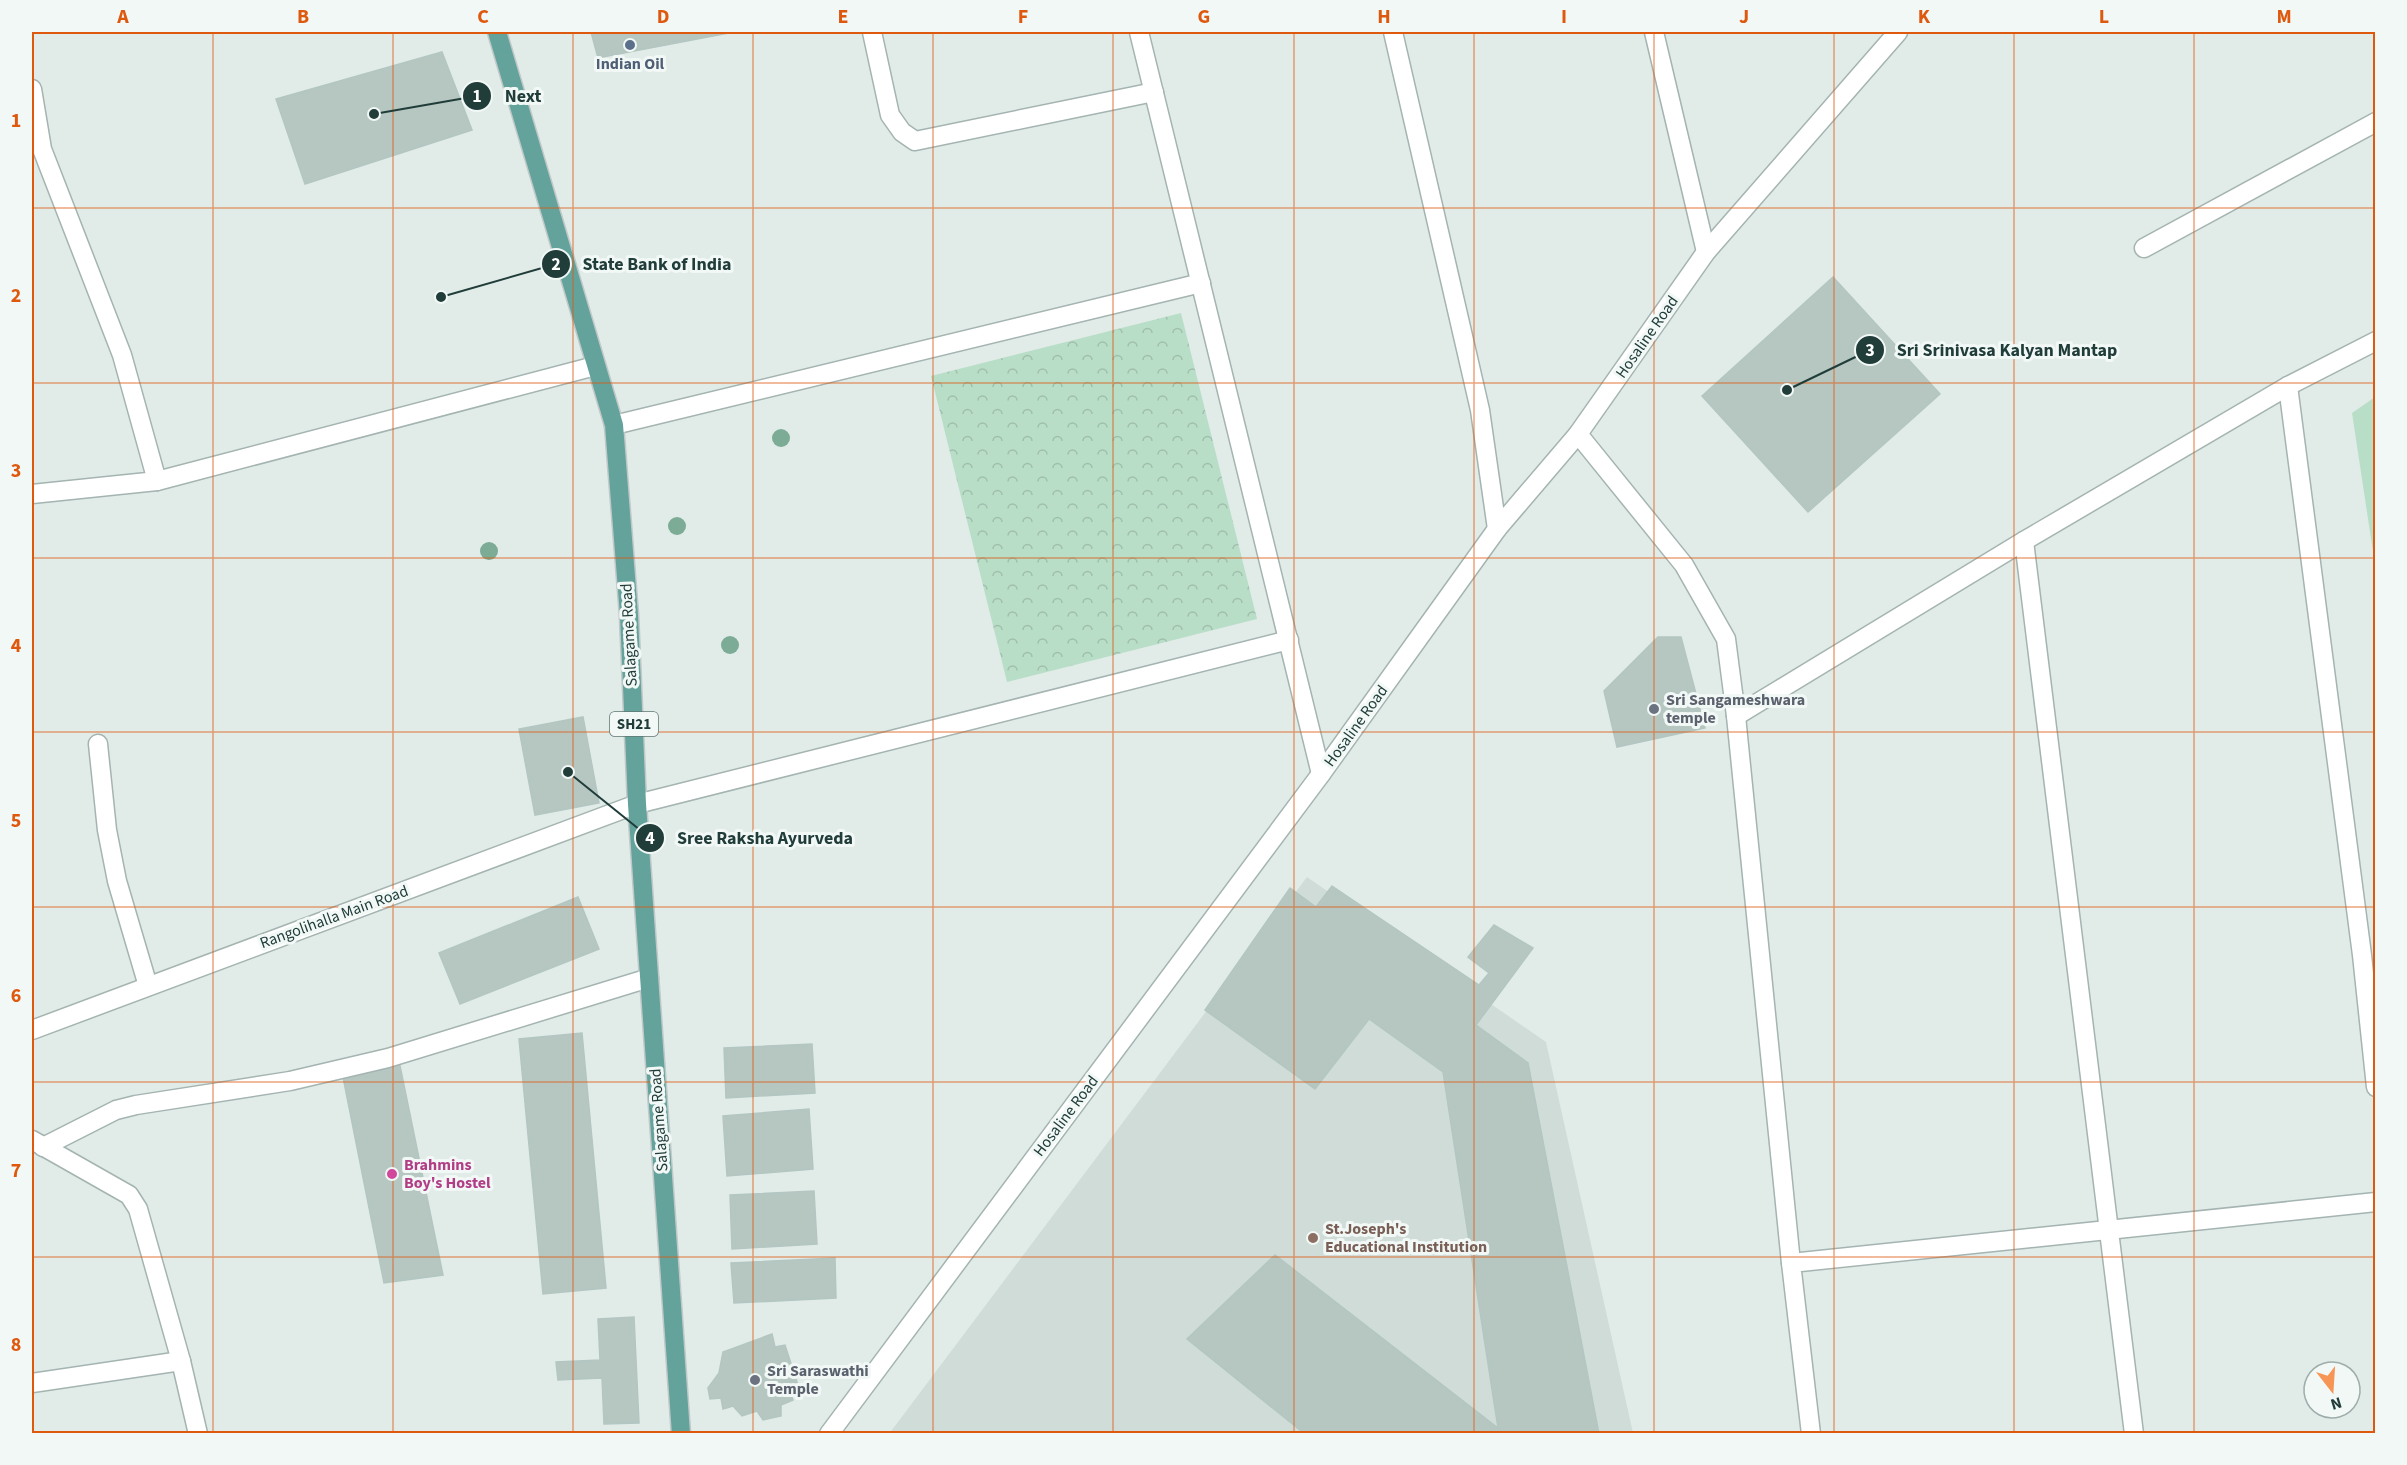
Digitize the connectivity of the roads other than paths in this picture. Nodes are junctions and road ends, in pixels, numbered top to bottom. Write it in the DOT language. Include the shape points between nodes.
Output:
graph roads {
  1 [pos="497,32"];
  2 [pos="872,32"];
  3 [pos="1139,32"];
  4 [pos="1393,32"];
  5 [pos="1654,32"];
  6 [pos="1898,32"];
  7 [pos="32,89"];
  8 [pos="1154,92"];
  9 [pos="2376,122"];
  10 [pos="2144,248"];
  11 [pos="1706,252"];
  12 [pos="1201,283"];
  13 [pos="2376,341"];
  14 [pos="595,366"];
  15 [pos="2288,386"];
  16 [pos="614,425"];
  17 [pos="1578,434"];
  18 [pos="157,481"];
  19 [pos="32,494"];
  20 [pos="1497,529"];
  21 [pos="2024,541"];
  22 [pos="1289,640"];
  23 [pos="1736,716"];
  24 [pos="98,744"];
  25 [pos="1321,774"];
  26 [pos="638,804"];
  27 [pos="650,978"];
  28 [pos="148,986"];
  29 [pos="32,1030"];
  30 [pos="2376,1087"];
  31 [pos="38,1144"];
  32 [pos="2376,1202"];
  33 [pos="2110,1229"];
  34 [pos="1791,1263"];
  35 [pos="181,1361"];
  36 [pos="32,1383"];
  37 [pos="198,1434"];
  38 [pos="681,1434"];
  39 [pos="829,1434"];
  40 [pos="1811,1434"];
  41 [pos="2134,1434"];
  1 -- 14 [label="main road, Salagame Road / SH21"];
  2 -- 8 [label="street" via="891,115 902,132 915,141"];
  3 -- 8 [label="street"];
  4 -- 20 [label="street" via="1480,410"];
  5 -- 11 [label="street"];
  6 -- 11 [label="street, Hosaline Road"];
  7 -- 18 [label="street" via="42,149 122,355"];
  8 -- 12 [label="street"];
  9 -- 10 [label="street"];
  11 -- 17 [label="street, Hosaline Road"];
  12 -- 16 [label="street"];
  12 -- 22 [label="street"];
  13 -- 15 [label="street"];
  14 -- 16 [label="main road, Salagame Road / SH21"];
  14 -- 18 [label="street"];
  15 -- 21 [label="street"];
  15 -- 30 [label="street"];
  16 -- 26 [label="main road, Salagame Road / SH21"];
  17 -- 20 [label="street, Hosaline Road"];
  17 -- 23 [label="street" via="1684,565 1726,639"];
  18 -- 19 [label="street"];
  20 -- 25 [label="street, Hosaline Road"];
  21 -- 23 [label="street"];
  21 -- 33 [label="street"];
  22 -- 25 [label="street"];
  22 -- 26 [label="street, Rangolihalla Main Road"];
  23 -- 34 [label="street"];
  24 -- 28 [label="street" via="117,881"];
  25 -- 39 [label="street, Hosaline Road"];
  26 -- 27 [label="main road, Salagame Road / SH21"];
  26 -- 28 [label="street, Rangolihalla Main Road"];
  27 -- 31 [label="street" via="388,1058 290,1081 116,1110"];
  27 -- 38 [label="main road, Salagame Road / SH21"];
  28 -- 29 [label="street, Rangolihalla Main Road"];
  31 -- 35 [label="street" via="129,1195 138,1209"];
  32 -- 33 [label="street"];
  33 -- 34 [label="street"];
  33 -- 41 [label="street"];
  34 -- 40 [label="street"];
  35 -- 36 [label="street"];
  35 -- 37 [label="street"];
}
